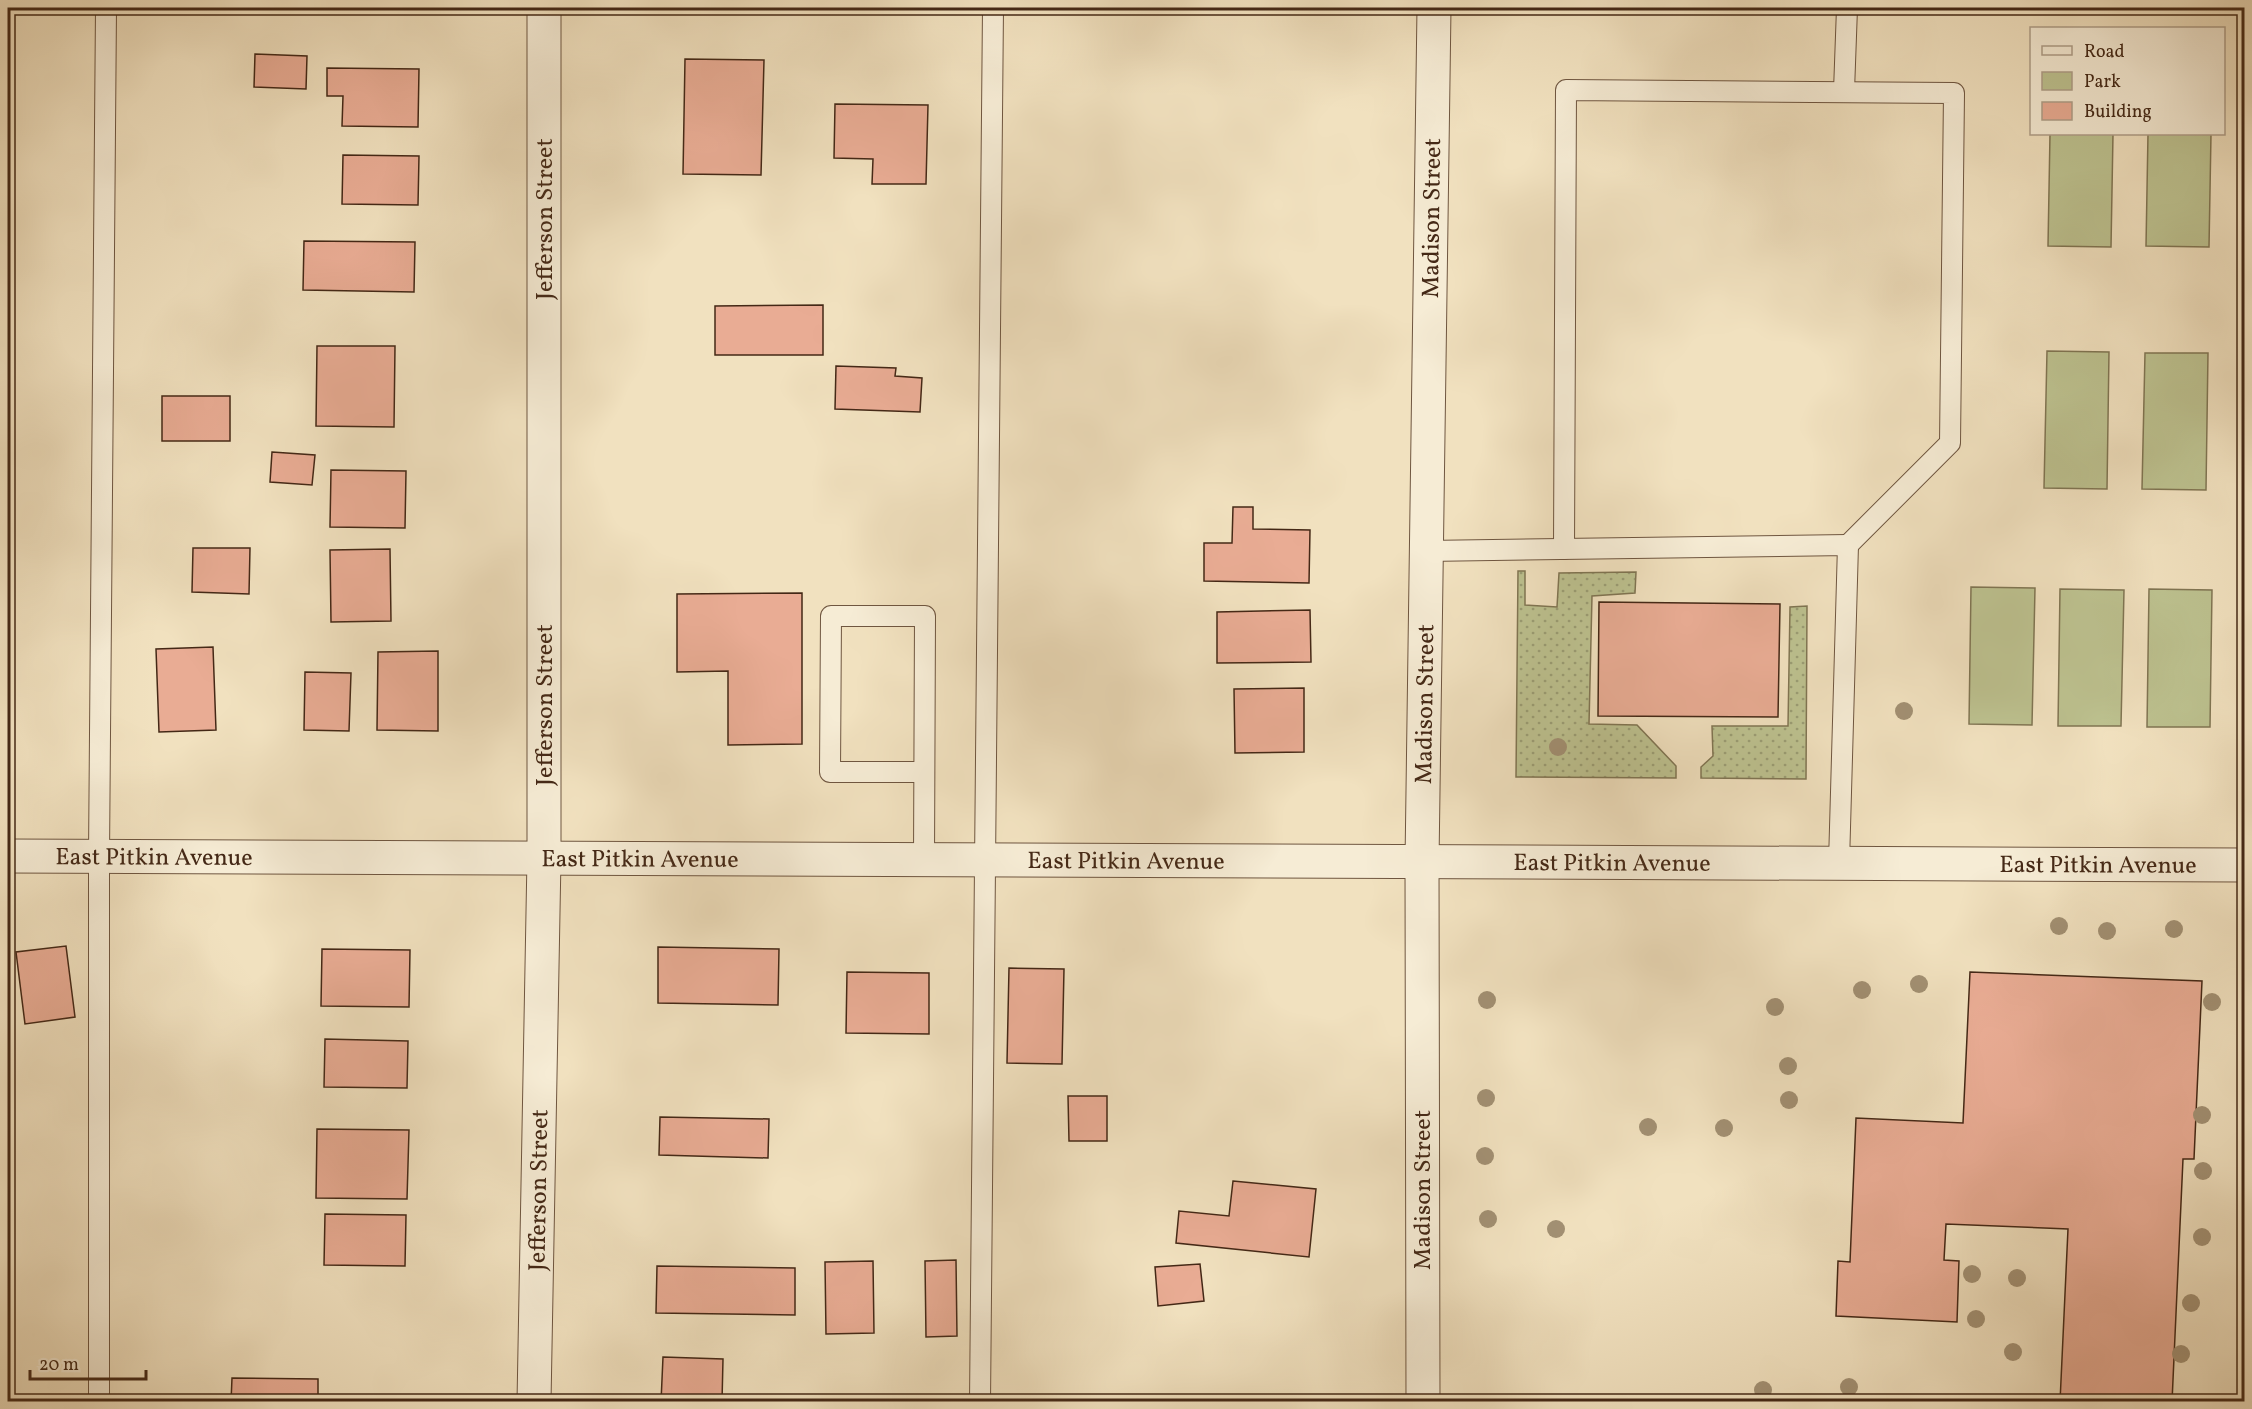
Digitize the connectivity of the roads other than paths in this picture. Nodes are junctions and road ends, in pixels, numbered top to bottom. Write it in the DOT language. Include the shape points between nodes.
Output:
graph roads {
  1 [pos="106,8"];
  2 [pos="544,8"];
  3 [pos="993,8"];
  4 [pos="1434,8"];
  5 [pos="1847,8"];
  6 [pos="1844,92"];
  7 [pos="1848,544"];
  8 [pos="1564,549"];
  9 [pos="1426,551"];
  10 [pos="924,772"];
  11 [pos="8,856"];
  12 [pos="99,856"];
  13 [pos="544,858"];
  14 [pos="924,860"];
  15 [pos="985,860"];
  16 [pos="1422,862"];
  17 [pos="1839,863"];
  18 [pos="2244,865"];
  19 [pos="99,1401"];
  20 [pos="534,1401"];
  21 [pos="980,1401"];
  22 [pos="1423,1401"];
  1 -- 12 [label="lane"];
  2 -- 13 [label="street, Jefferson Street"];
  3 -- 15 [label="lane"];
  4 -- 9 [label="street, Madison Street"];
  5 -- 6 [label="lane"];
  6 -- 7 [label="lane" via="1954,93 1950,443"];
  6 -- 8 [label="lane" via="1566,90"];
  7 -- 8 [label="lane"];
  7 -- 17 [label="lane"];
  8 -- 9 [label="lane"];
  9 -- 16 [label="street, Madison Street"];
  10 -- 10 [label="lane" via="925,616 831,616 830,772"];
  10 -- 14 [label="lane"];
  11 -- 12 [label="street, East Pitkin Avenue"];
  12 -- 13 [label="street, East Pitkin Avenue"];
  12 -- 19 [label="lane"];
  13 -- 14 [label="street, East Pitkin Avenue"];
  13 -- 20 [label="street, Jefferson Street"];
  14 -- 15 [label="street, East Pitkin Avenue"];
  15 -- 16 [label="street, East Pitkin Avenue"];
  15 -- 21 [label="lane"];
  16 -- 17 [label="street, East Pitkin Avenue"];
  16 -- 22 [label="street, Madison Street"];
  17 -- 18 [label="street, East Pitkin Avenue"];
}
